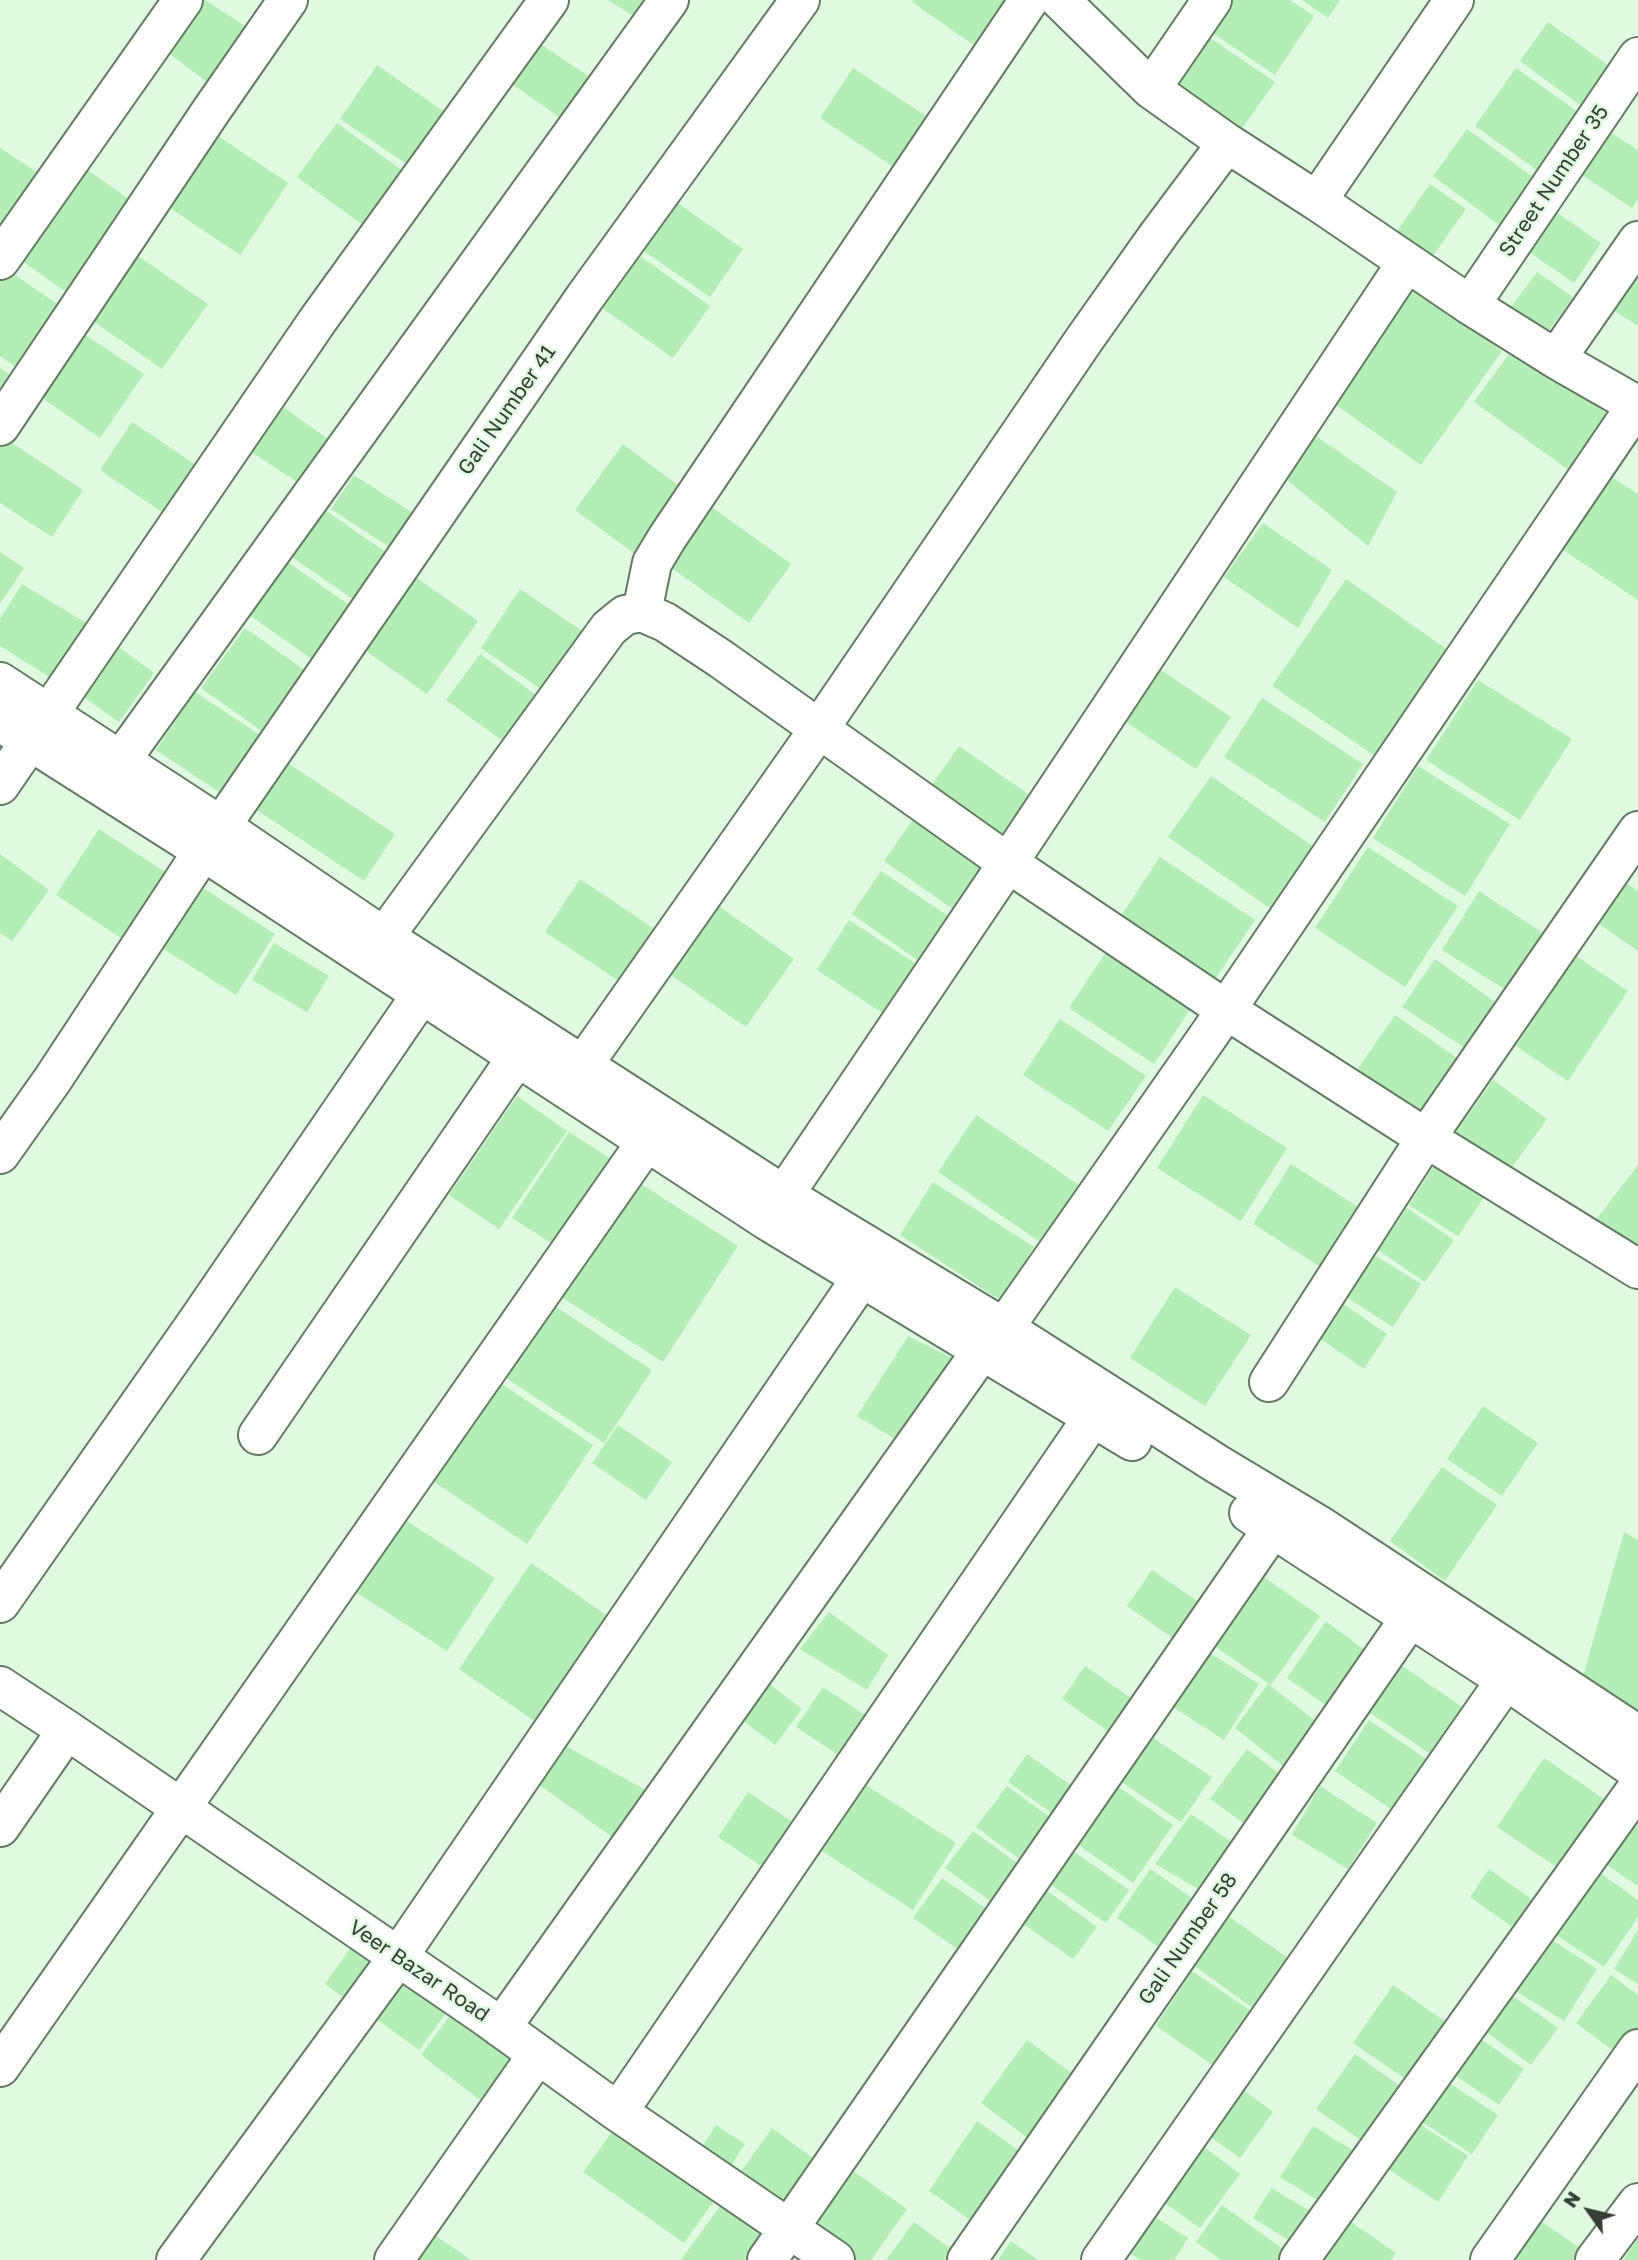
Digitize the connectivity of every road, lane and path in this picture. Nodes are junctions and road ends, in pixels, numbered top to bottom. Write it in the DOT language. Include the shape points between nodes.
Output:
graph roads {
  1 [pos="183,0"];
  2 [pos="288,0"];
  3 [pos="548,0"];
  4 [pos="669,0"];
  5 [pos="800,0"];
  6 [pos="1029,0"];
  7 [pos="1060,0"];
  8 [pos="1212,0"];
  9 [pos="1454,0"];
  10 [pos="1638,57"];
  11 [pos="1151,89"];
  12 [pos="1227,143"];
  13 [pos="1317,201"];
  14 [pos="1638,241"];
  15 [pos="0,260"];
  16 [pos="1407,262"];
  17 [pos="1470,305"];
  18 [pos="1556,359"];
  19 [pos="1638,404"];
  20 [pos="0,426"];
  21 [pos="642,612"];
  22 [pos="0,681"];
  23 [pos="26,725"];
  24 [pos="819,729"];
  25 [pos="121,760"];
  26 [pos="0,785"];
  27 [pos="1638,831"];
  28 [pos="212,838"];
  29 [pos="1008,863"];
  30 [pos="384,937"];
  31 [pos="421,995"];
  32 [pos="1225,1009"];
  33 [pos="517,1057"];
  34 [pos="583,1065"];
  35 [pos="1426,1138"];
  36 [pos="647,1140"];
  37 [pos="0,1154"];
  38 [pos="784,1195"];
  39 [pos="1638,1269"];
  40 [pos="862,1277"];
  41 [pos="993,1338"];
  42 [pos="1269,1382"];
  43 [pos="1093,1417"];
  44 [pos="258,1435"];
  45 [pos="1273,1528"];
  46 [pos="0,1603"];
  47 [pos="1410,1618"];
  48 [pos="1506,1680"];
  49 [pos="0,1686"];
  50 [pos="67,1730"];
  51 [pos="1638,1735"];
  52 [pos="1638,1771"];
  53 [pos="1638,1787"];
  54 [pos="180,1809"];
  55 [pos="0,1827"];
  56 [pos="398,1957"];
  57 [pos="501,2028"];
  58 [pos="1638,2049"];
  59 [pos="538,2054"];
  60 [pos="0,2067"];
  61 [pos="618,2112"];
  62 [pos="1638,2203"];
  63 [pos="789,2228"];
  64 [pos="176,2260"];
  65 [pos="394,2260"];
  66 [pos="767,2260"];
  67 [pos="835,2260"];
  68 [pos="967,2260"];
  69 [pos="1101,2260"];
  70 [pos="1299,2260"];
  71 [pos="1490,2260"];
  72 [pos="1595,2260"];
  1 -- 15 [label="street"];
  2 -- 20 [label="street"];
  3 -- 23 [label="street"];
  4 -- 25 [label="street"];
  5 -- 28 [label="street, Gali Number 41" via="585,297"];
  6 -- 21 [label="street" via="667,538 652,564"];
  7 -- 11 [label="street"];
  8 -- 11 [label="street"];
  9 -- 13 [label="street"];
  10 -- 17 [label="street, Street Number 35"];
  11 -- 12 [label="street"];
  12 -- 13 [label="street"];
  12 -- 24 [label="street" via="1086,337"];
  13 -- 16 [label="street"];
  14 -- 18 [label="street"];
  16 -- 17 [label="street"];
  16 -- 29 [label="street"];
  17 -- 18 [label="street"];
  18 -- 19 [label="street"];
  19 -- 32 [label="street"];
  21 -- 24 [label="street" via="721,659"];
  21 -- 30 [label="street" via="625,615 610,628"];
  22 -- 23 [label="street"];
  23 -- 25 [label="street"];
  23 -- 26 [label="street"];
  23 -- 28 [label="street"];
  24 -- 29 [label="street"];
  24 -- 34 [label="street"];
  25 -- 28 [label="street"];
  27 -- 35 [label="street"];
  28 -- 30 [label="street"];
  28 -- 31 [label="street"];
  28 -- 37 [label="street, Gali Number 41"];
  29 -- 32 [label="street"];
  29 -- 38 [label="street"];
  30 -- 34 [label="street"];
  31 -- 33 [label="street"];
  31 -- 46 [label="street"];
  32 -- 35 [label="street"];
  32 -- 41 [label="street"];
  33 -- 36 [label="street"];
  33 -- 44 [label="street"];
  34 -- 38 [label="street"];
  35 -- 39 [label="street"];
  35 -- 42 [label="street"];
  36 -- 40 [label="street"];
  36 -- 54 [label="street"];
  38 -- 41 [label="street"];
  40 -- 41 [label="street"];
  40 -- 56 [label="street"];
  41 -- 43 [label="street"];
  41 -- 51 [label="street" via="1322,1527"];
  41 -- 57 [label="street"];
  43 -- 45 [label="street"];
  43 -- 61 [label="street"];
  45 -- 47 [label="street"];
  45 -- 63 [label="street"];
  47 -- 48 [label="street"];
  47 -- 68 [label="street, Gali Number 58"];
  48 -- 52 [label="street"];
  48 -- 69 [label="street"];
  49 -- 50 [label="street, Veer Bazar Road"];
  50 -- 54 [label="street, Veer Bazar Road"];
  50 -- 55 [label="street"];
  53 -- 70 [label="street"];
  54 -- 56 [label="street, Veer Bazar Road"];
  54 -- 60 [label="street"];
  56 -- 57 [label="street, Veer Bazar Road"];
  56 -- 64 [label="street"];
  57 -- 59 [label="street, Veer Bazar Road"];
  58 -- 71 [label="street"];
  59 -- 61 [label="street, Veer Bazar Road"];
  59 -- 65 [label="street"];
  61 -- 63 [label="street, Veer Bazar Road"];
  62 -- 72 [label="street"];
  63 -- 66 [label="street"];
  63 -- 67 [label="street, Veer Bazar Road"];
}
